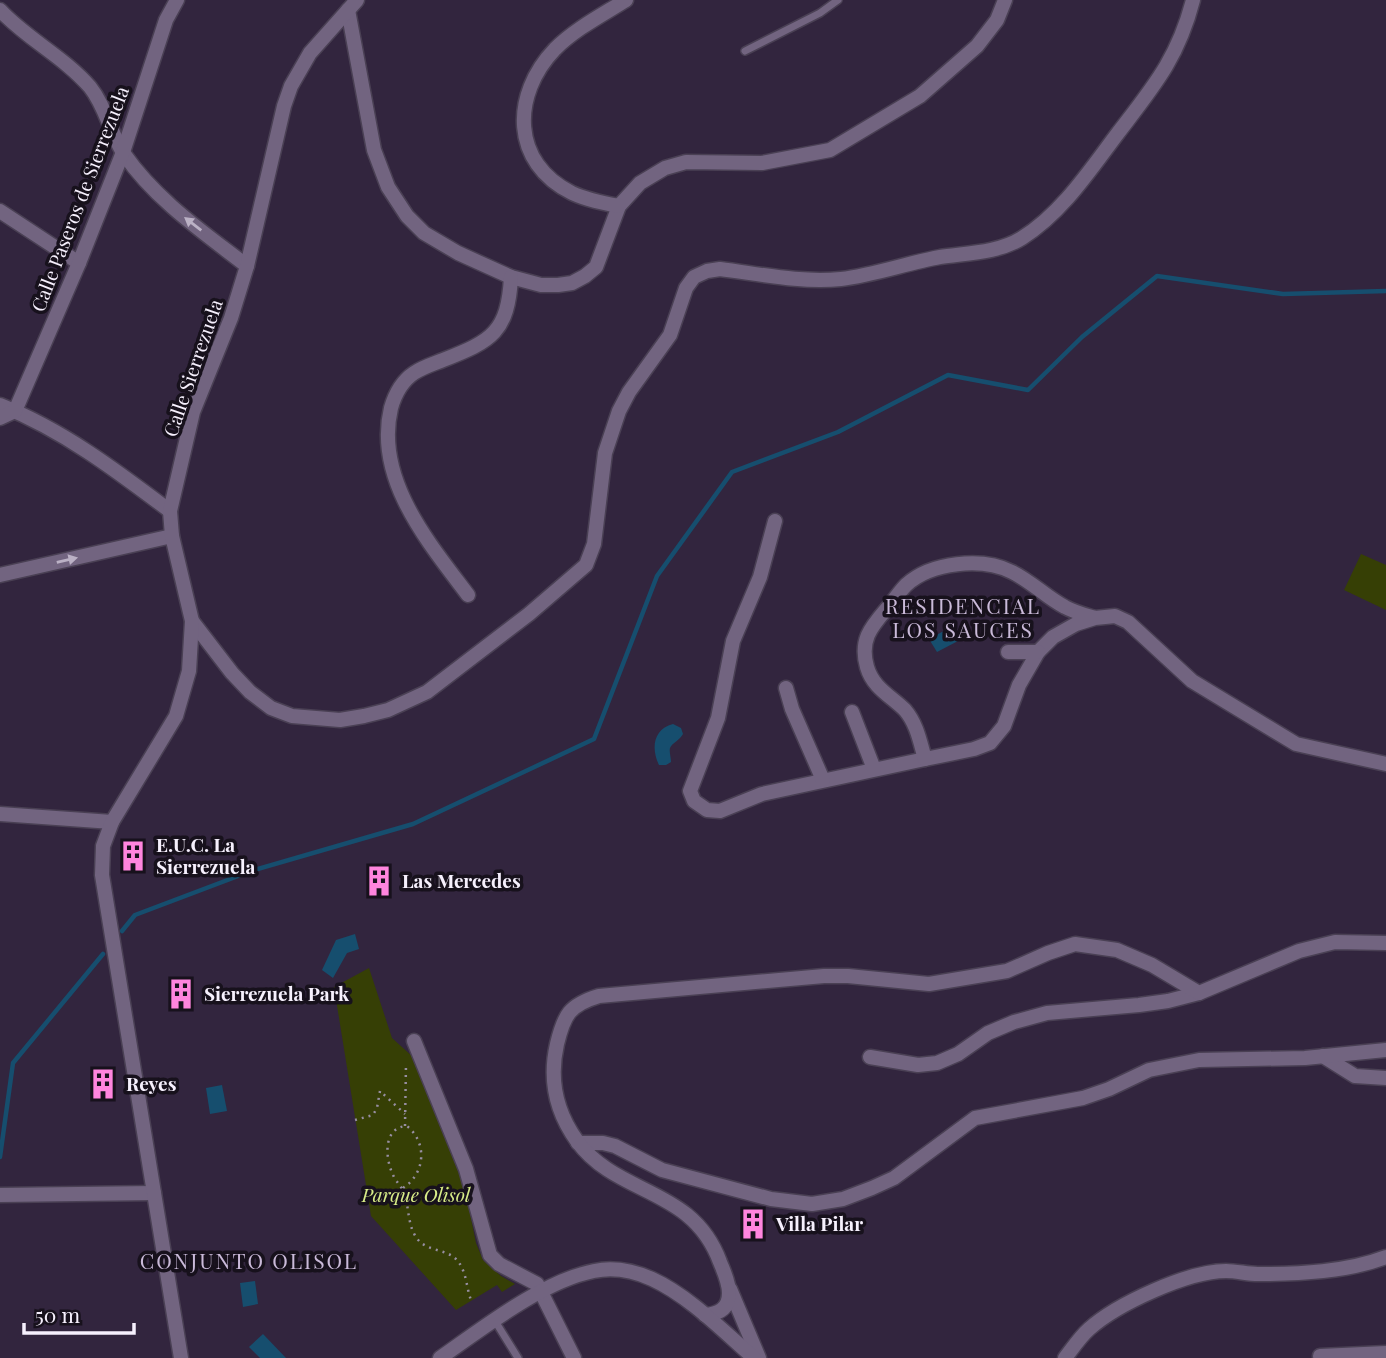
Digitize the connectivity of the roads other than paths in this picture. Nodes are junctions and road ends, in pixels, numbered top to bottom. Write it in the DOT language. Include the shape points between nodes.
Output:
graph roads {
  1 [pos="177,0"];
  2 [pos="626,0"];
  3 [pos="838,0"];
  4 [pos="1005,0"];
  5 [pos="1193,0"];
  6 [pos="353,5"];
  7 [pos="0,10"];
  8 [pos="745,51"];
  9 [pos="123,152"];
  10 [pos="618,206"];
  11 [pos="0,211"];
  12 [pos="79,263"];
  13 [pos="247,266"];
  14 [pos="511,277"];
  15 [pos="0,405"];
  16 [pos="15,411"];
  17 [pos="0,418"];
  18 [pos="170,512"];
  19 [pos="775,521"];
  20 [pos="172,536"];
  21 [pos="0,575"];
  22 [pos="468,595"];
  23 [pos="1095,618"];
  24 [pos="192,621"];
  25 [pos="1008,652"];
  26 [pos="1038,652"];
  27 [pos="786,688"];
  28 [pos="852,712"];
  29 [pos="925,759"];
  30 [pos="1386,764"];
  31 [pos="873,769"];
  32 [pos="823,780"];
  33 [pos="0,814"];
  34 [pos="112,822"];
  35 [pos="1386,943"];
  36 [pos="1199,993"];
  37 [pos="414,1041"];
  38 [pos="1386,1050"];
  39 [pos="1322,1056"];
  40 [pos="870,1057"];
  41 [pos="1386,1078"];
  42 [pos="578,1143"];
  43 [pos="154,1193"];
  44 [pos="0,1195"];
  45 [pos="1386,1257"];
  46 [pos="728,1284"];
  47 [pos="541,1292"];
  48 [pos="705,1315"];
  49 [pos="495,1321"];
  50 [pos="1386,1353"];
  51 [pos="1320,1356"];
  52 [pos="181,1358"];
  53 [pos="440,1358"];
  54 [pos="518,1358"];
  55 [pos="574,1358"];
  56 [pos="756,1358"];
  57 [pos="1065,1358"];
  1 -- 9 [label="street, Calle Paseros de Sierrezuela" via="166,20"];
  2 -- 10 [label="street" via="555,50 539,68 523,110 529,151 539,169 572,193"];
  3 -- 8 [label="lane"];
  4 -- 10 [label="street" via="997,20 977,46 920,96 830,150 762,163 686,162 640,183"];
  5 -- 24 [label="street" via="1174,55 1157,82 1060,207 1023,237 995,248 844,279 807,280 720,269 694,277 670,335 629,392 611,432 594,544 586,565 427,692 364,716 340,720 292,716 250,692"];
  6 -- 13 [label="street, Calle Sierrezuela" via="310,53 291,86"];
  6 -- 14 [label="street" via="374,150 396,202 424,233 442,245"];
  7 -- 9 [label="street" via="92,90"];
  9 -- 12 [label="street, Calle Paseros de Sierrezuela"];
  13 -- 9 [label="street, one-way" via="167,203"];
  10 -- 14 [label="street" via="596,267 585,276 558,285"];
  11 -- 12 [label="street"];
  12 -- 16 [label="street, Calle Paseros de Sierrezuela"];
  13 -- 18 [label="street, Calle Sierrezuela" via="193,412"];
  14 -- 22 [label="street" via="505,318 496,332 468,351 413,373 394,398 389,417 390,452 402,495 423,534"];
  15 -- 16 [label="street"];
  16 -- 17 [label="street"];
  16 -- 18 [label="street" via="96,456"];
  18 -- 20 [label="street, Calle Sierrezuela"];
  19 -- 32 [label="street" via="760,577 733,641 718,718 690,791 694,802 706,810 720,810 762,794"];
  21 -- 20 [label="street, one-way"];
  20 -- 24 [label="street, Calle Sierrezuela"];
  23 -- 26 [label="street" via="1053,637"];
  23 -- 29 [label="street" via="1065,608 1010,571 991,565 943,567 906,585 870,629 863,646 877,687 905,710 917,728"];
  23 -- 30 [label="street" via="1128,622 1192,681 1296,744"];
  24 -- 34 [label="street, Calle Sierrezuela" via="189,671 176,716"];
  25 -- 26 [label="street"];
  26 -- 29 [label="street" via="1004,726 990,743"];
  27 -- 32 [label="street"];
  28 -- 31 [label="street"];
  29 -- 31 [label="street"];
  31 -- 32 [label="street"];
  33 -- 34 [label="street"];
  34 -- 43 [label="street, Calle Sierrezuela" via="103,846 102,875"];
  35 -- 36 [label="street" via="1335,942 1299,951"];
  36 -- 40 [label="street" via="1149,1004 1047,1013 988,1033 937,1063 918,1065"];
  36 -- 42 [label="street" via="1117,950 1075,944 1007,971 929,985 824,976 599,996 566,1015 555,1052 558,1109"];
  37 -- 47 [label="street" via="467,1169 490,1255 537,1284"];
  38 -- 39 [label="street"];
  39 -- 41 [label="street" via="1355,1076"];
  39 -- 42 [label="street" via="1174,1064 1083,1098 975,1118 894,1178 843,1199 812,1204 771,1199 662,1170 615,1146"];
  42 -- 46 [label="street" via="596,1162 685,1211 706,1231"];
  43 -- 44 [label="street"];
  43 -- 52 [label="street, Calle Sierrezuela"];
  45 -- 57 [label="street" via="1301,1272 1224,1271 1192,1276 1118,1307 1088,1330"];
  46 -- 48 [label="street" via="724,1308"];
  46 -- 56 [label="street"];
  47 -- 48 [label="street" via="596,1271 622,1271 653,1280"];
  47 -- 49 [label="street"];
  47 -- 55 [label="street"];
  48 -- 56 [label="street"];
  49 -- 53 [label="street"];
  49 -- 54 [label="lane"];
  50 -- 51 [label="street"];
}
